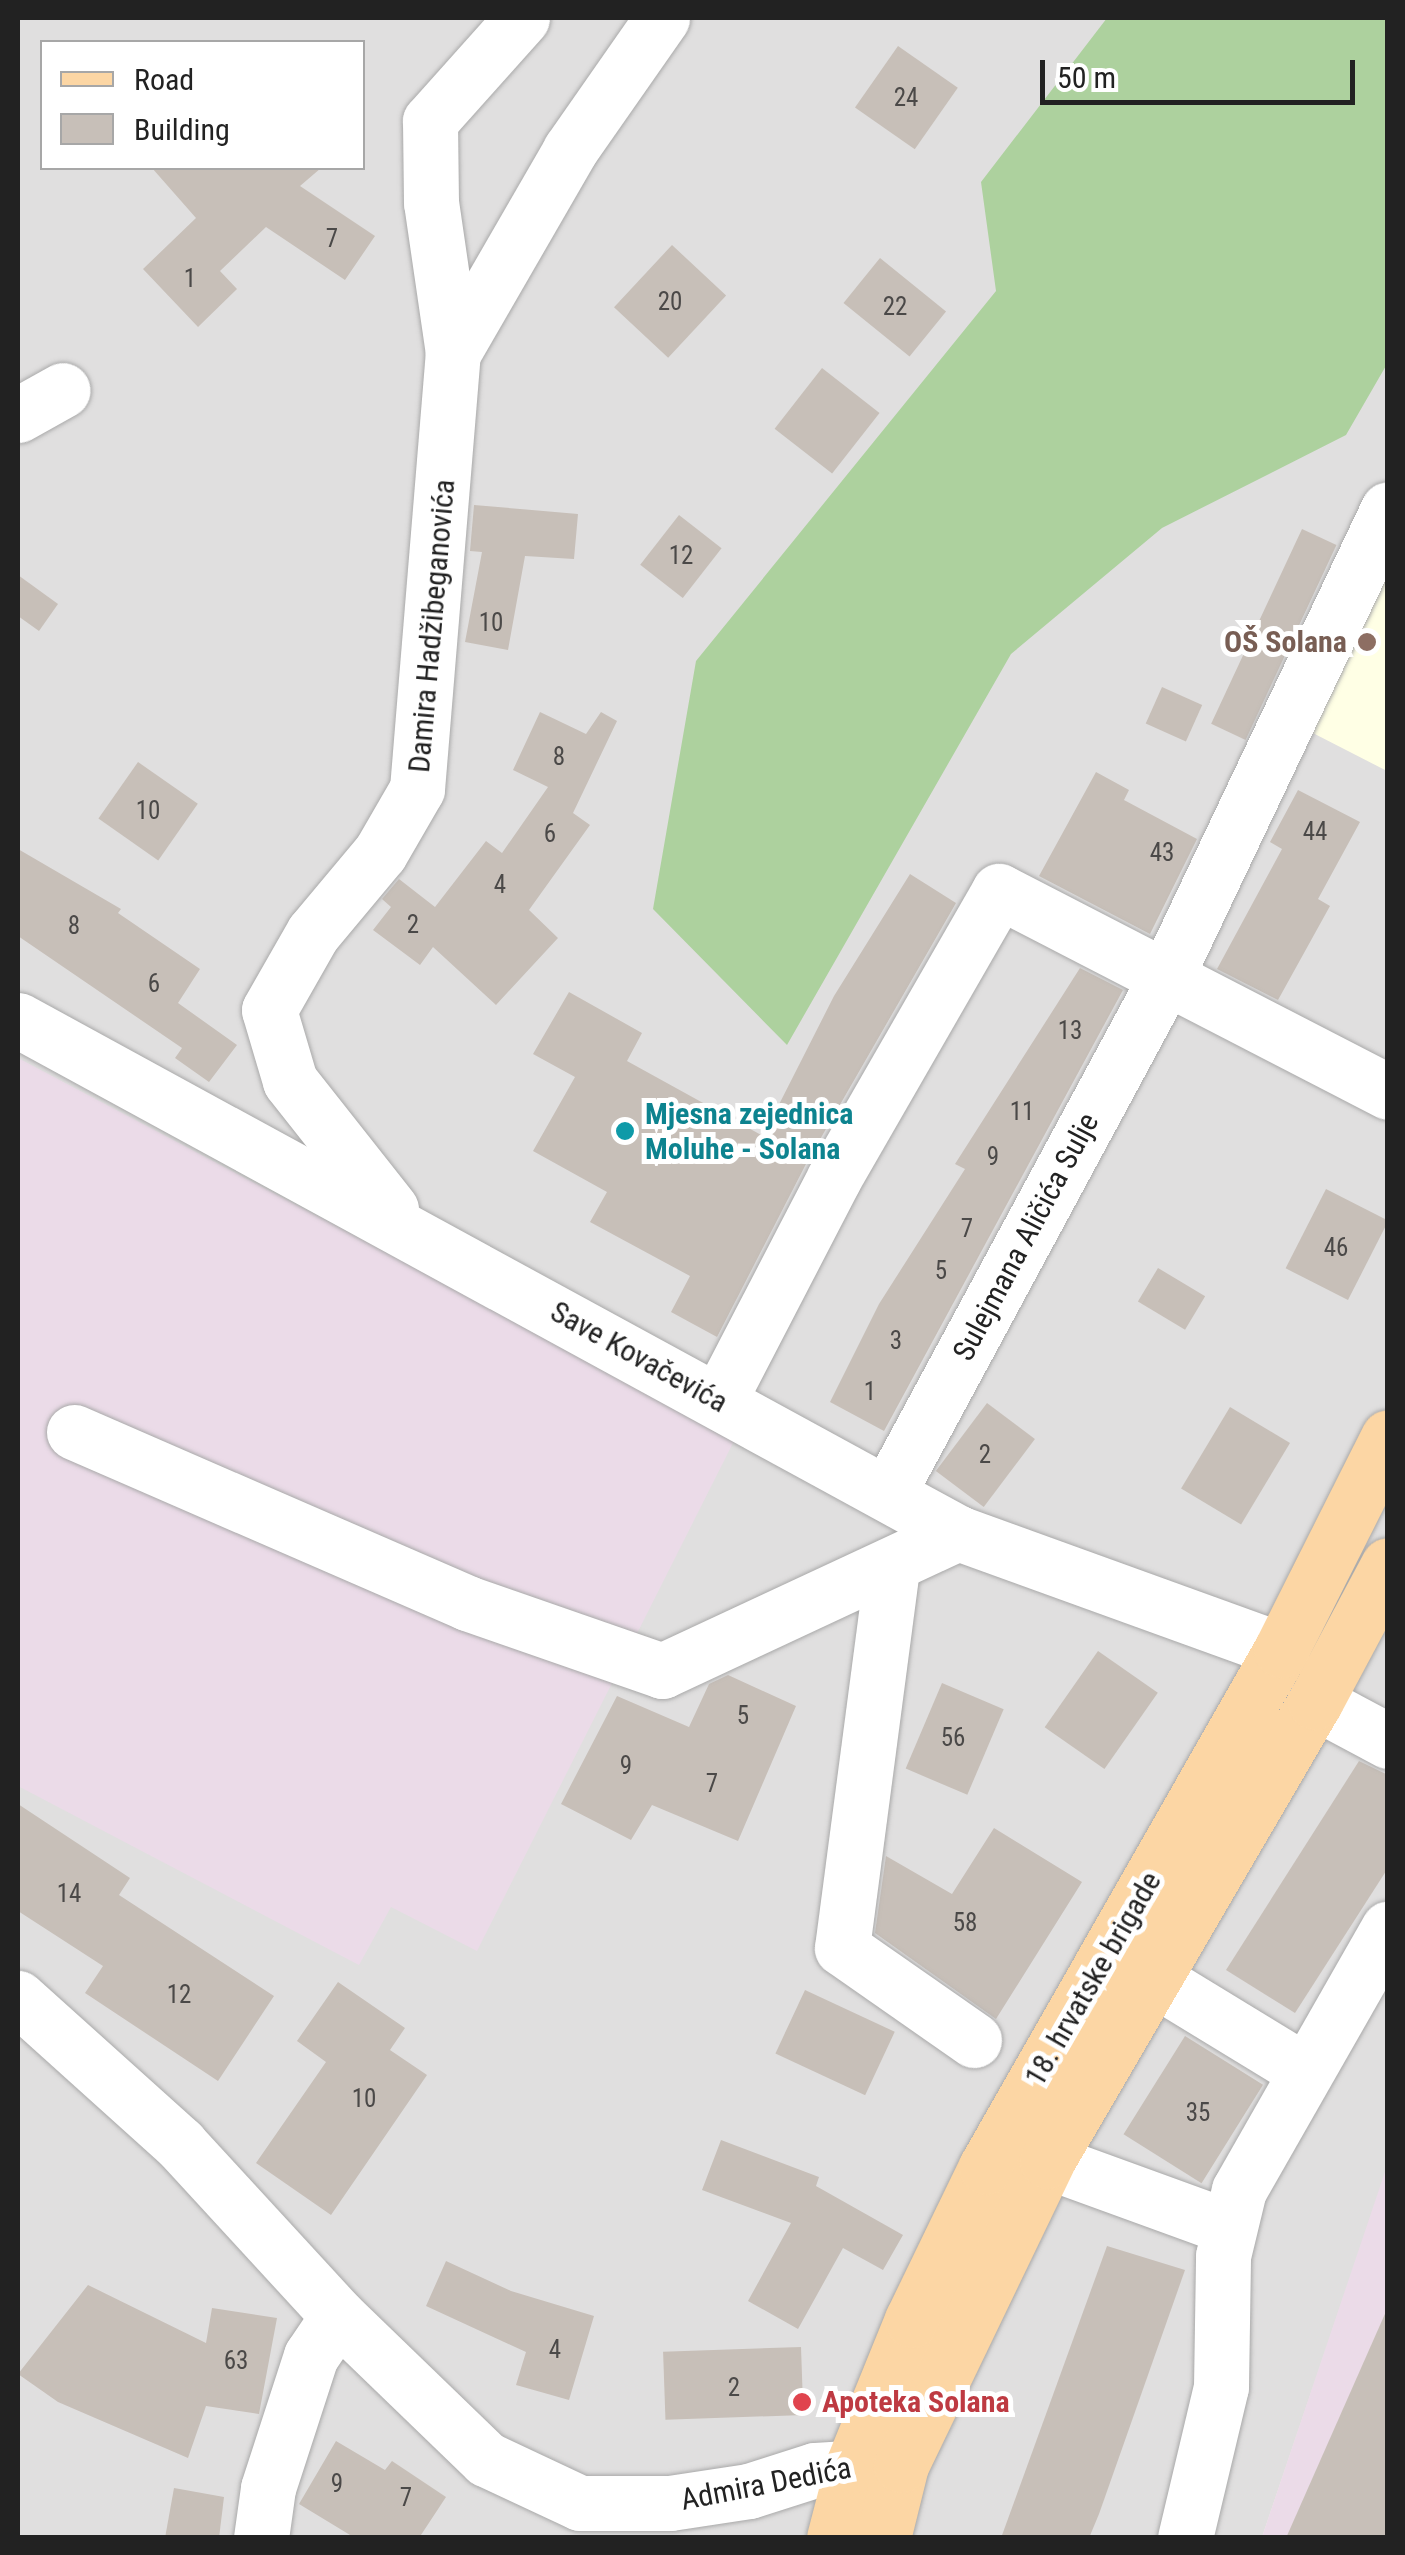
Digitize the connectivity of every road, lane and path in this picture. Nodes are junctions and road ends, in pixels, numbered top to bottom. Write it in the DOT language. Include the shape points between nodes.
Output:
graph roads {
  1 [pos="522,18"];
  2 [pos="662,18"];
  3 [pos="454,353"];
  4 [pos="1388,509"];
  5 [pos="1164,981"];
  6 [pos="18,1020"];
  7 [pos="1388,1092"];
  8 [pos="407,1230"];
  9 [pos="719,1400"];
  10 [pos="74,1432"];
  11 [pos="1388,1437"];
  12 [pos="888,1492"];
  13 [pos="958,1532"];
  14 [pos="1388,1564"];
  15 [pos="892,1568"];
  16 [pos="1281,1650"];
  17 [pos="1315,1702"];
  18 [pos="1388,1741"];
  19 [pos="1388,1929"];
  20 [pos="1150,1977"];
  21 [pos="18,1998"];
  22 [pos="974,2040"];
  23 [pos="1302,2070"];
  24 [pos="1047,2161"];
  25 [pos="1228,2227"];
  26 [pos="338,2316"];
  27 [pos="877,2465"];
  28 [pos="261,2538"];
  29 [pos="834,2538"];
  30 [pos="884,2538"];
  31 [pos="1185,2538"];
  1 -- 3 [label="street, Damira Hadžibeganovića" via="430,121 431,202"];
  2 -- 3 [label="street, Damira Hadžibeganovića" via="570,150"];
  3 -- 8 [label="street, Damira Hadžibeganovića" via="418,789 380,854 312,933 269,1010 290,1081"];
  4 -- 5 [label="street, Sulejmana Aličića Sulje"];
  5 -- 7 [label="street"];
  5 -- 9 [label="street" via="999,891 834,1178"];
  5 -- 12 [label="street, Sulejmana Aličića Sulje"];
  6 -- 8 [label="street, Save Kovačevića"];
  8 -- 9 [label="street, Save Kovačevića"];
  9 -- 12 [label="street, Save Kovačevića"];
  10 -- 15 [label="street" via="467,1603 662,1672"];
  11 -- 16 [label="main road, 18. hrvatske brigade"];
  12 -- 13 [label="street, Save Kovačevića"];
  13 -- 15 [label="street"];
  13 -- 16 [label="street, Save Kovačevića"];
  14 -- 17 [label="main road, 18. hrvatske brigade"];
  15 -- 22 [label="street" via="842,1948"];
  16 -- 27 [label="main road, 18. hrvatske brigade" via="986,2166 912,2320"];
  17 -- 18 [label="street"];
  17 -- 20 [label="main road, 18. hrvatske brigade"];
  19 -- 23 [label="street"];
  20 -- 23 [label="street"];
  20 -- 24 [label="main road, 18. hrvatske brigade"];
  21 -- 26 [label="street, Admira Dedića" via="180,2144"];
  23 -- 25 [label="street" via="1255,2154"];
  24 -- 25 [label="street"];
  24 -- 27 [label="main road, 18. hrvatske brigade"];
  25 -- 31 [label="street" via="1221,2387"];
  26 -- 27 [label="street, Admira Dedića" via="486,2459 580,2503 670,2503"];
  26 -- 28 [label="street" via="310,2356 268,2488"];
  27 -- 29 [label="main road, 18. hrvatske brigade"];
  27 -- 30 [label="main road, 18. hrvatske brigade"];
}
